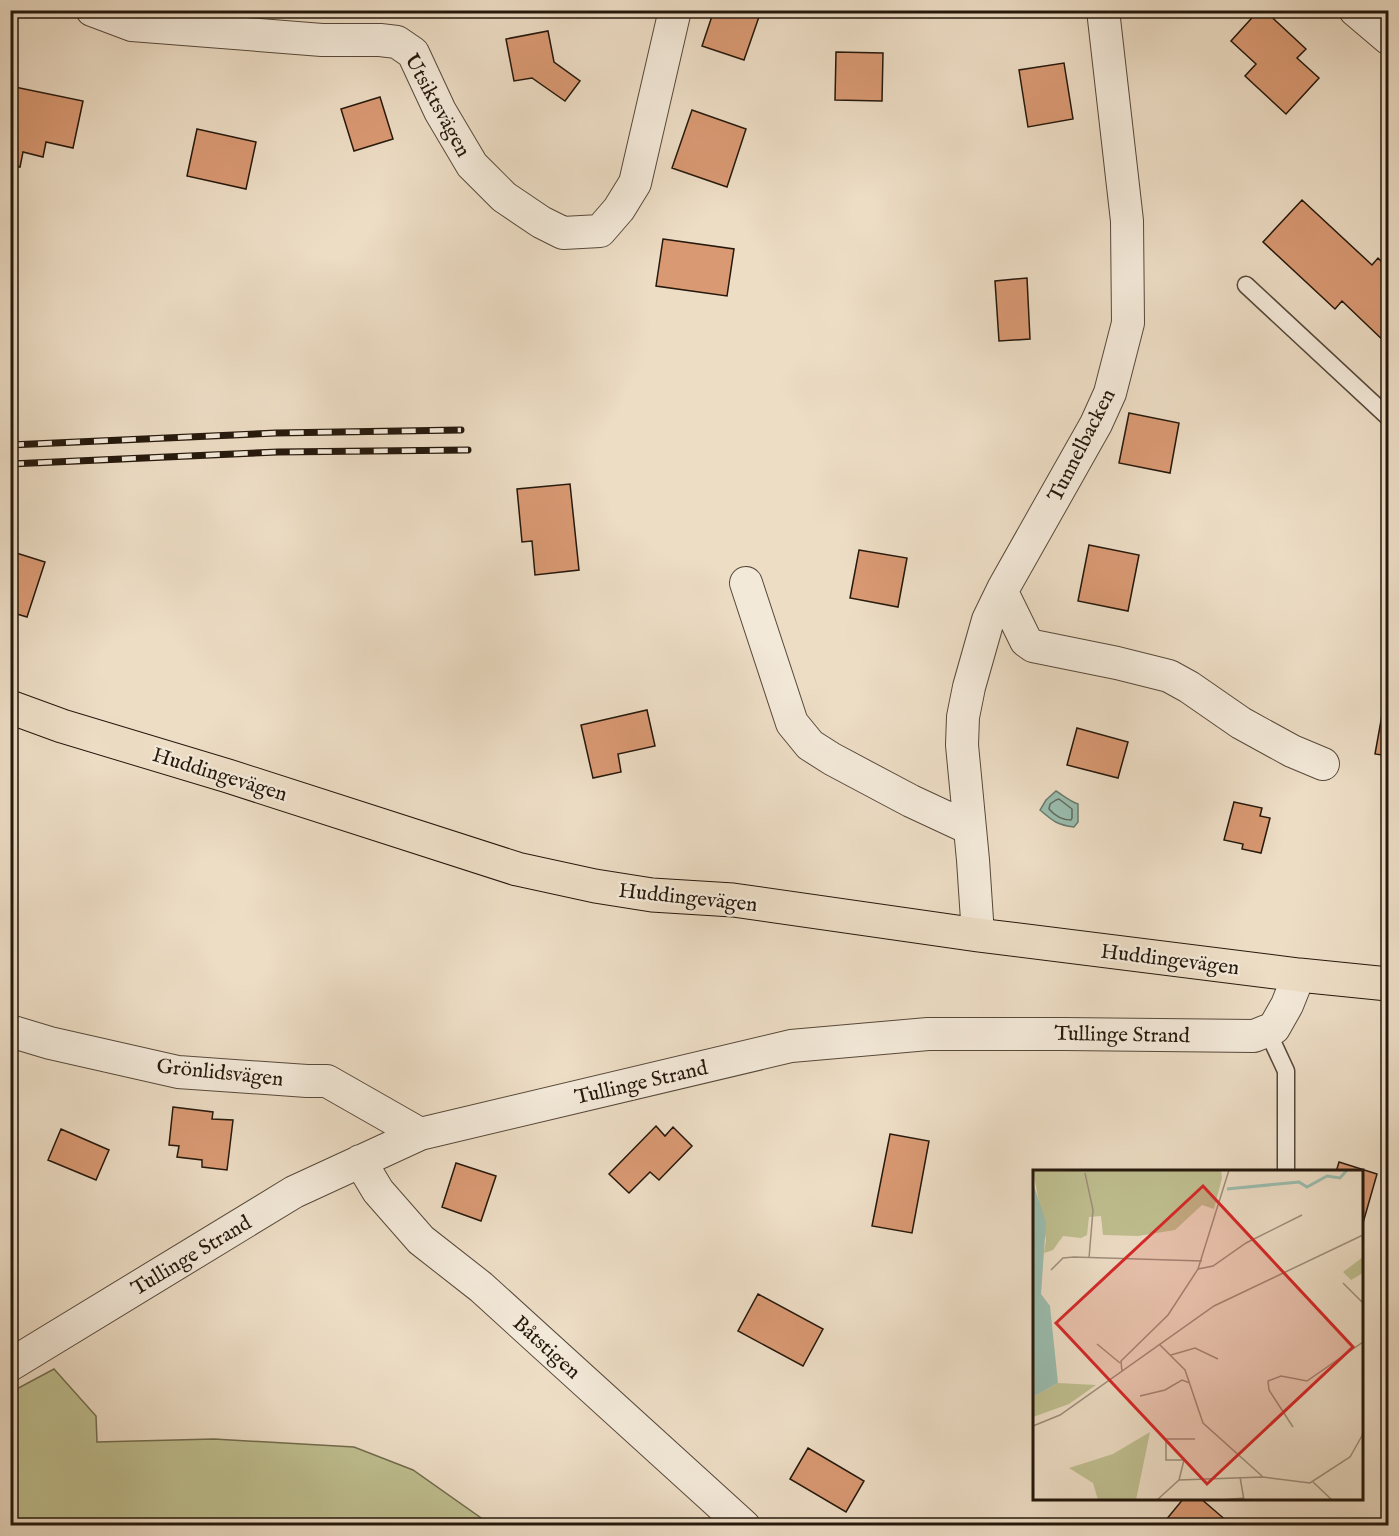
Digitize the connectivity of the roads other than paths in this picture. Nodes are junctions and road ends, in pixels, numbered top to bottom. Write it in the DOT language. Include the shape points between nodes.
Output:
graph roads {
  1 [pos="92,10"];
  2 [pos="675,10"];
  3 [pos="1103,10"];
  4 [pos="1355,10"];
  5 [pos="1389,38"];
  6 [pos="1246,285"];
  7 [pos="1389,417"];
  8 [pos="746,583"];
  9 [pos="1002,592"];
  10 [pos="10,707"];
  11 [pos="1323,764"];
  12 [pos="969,828"];
  13 [pos="978,935"];
  14 [pos="1299,975"];
  15 [pos="1389,984"];
  16 [pos="1267,1030"];
  17 [pos="10,1031"];
  18 [pos="420,1134"];
  19 [pos="360,1161"];
  20 [pos="1286,1170"];
  21 [pos="10,1365"];
  22 [pos="744,1526"];
  1 -- 2 [label="street, Utsiktsvägen" via="132,25 397,42 413,53 440,111 472,165 504,197 563,233 600,231 620,209 635,183"];
  3 -- 9 [label="street, Tunnelbacken" via="1127,220 1128,322 1110,393 1096,424"];
  4 -- 5 [label="street"];
  6 -- 7 [label="lane"];
  8 -- 12 [label="street" via="792,723 810,746"];
  9 -- 11 [label="street" via="1026,641 1033,646 1169,676 1241,723"];
  9 -- 12 [label="street, Tunnelbacken" via="988,620 963,717"];
  10 -- 13 [label="main road, Huddingevägen" via="516,869 641,893 733,900"];
  12 -- 13 [label="street, Tunnelbacken"];
  13 -- 14 [label="main road, Huddingevägen"];
  14 -- 15 [label="main road, Huddingevägen"];
  14 -- 16 [label="street" via="1274,1028"];
  16 -- 18 [label="street, Tullinge Strand" via="1254,1036 928,1034 791,1046"];
  16 -- 20 [label="lane" via="1286,1071"];
  17 -- 18 [label="street, Grönlidsvägen" via="178,1072 327,1081"];
  18 -- 19 [label="street, Tullinge Strand"];
  19 -- 21 [label="street, Tullinge Strand" via="294,1192"];
  19 -- 22 [label="street, Båtstigen" via="378,1191 421,1240 489,1295"];
}
